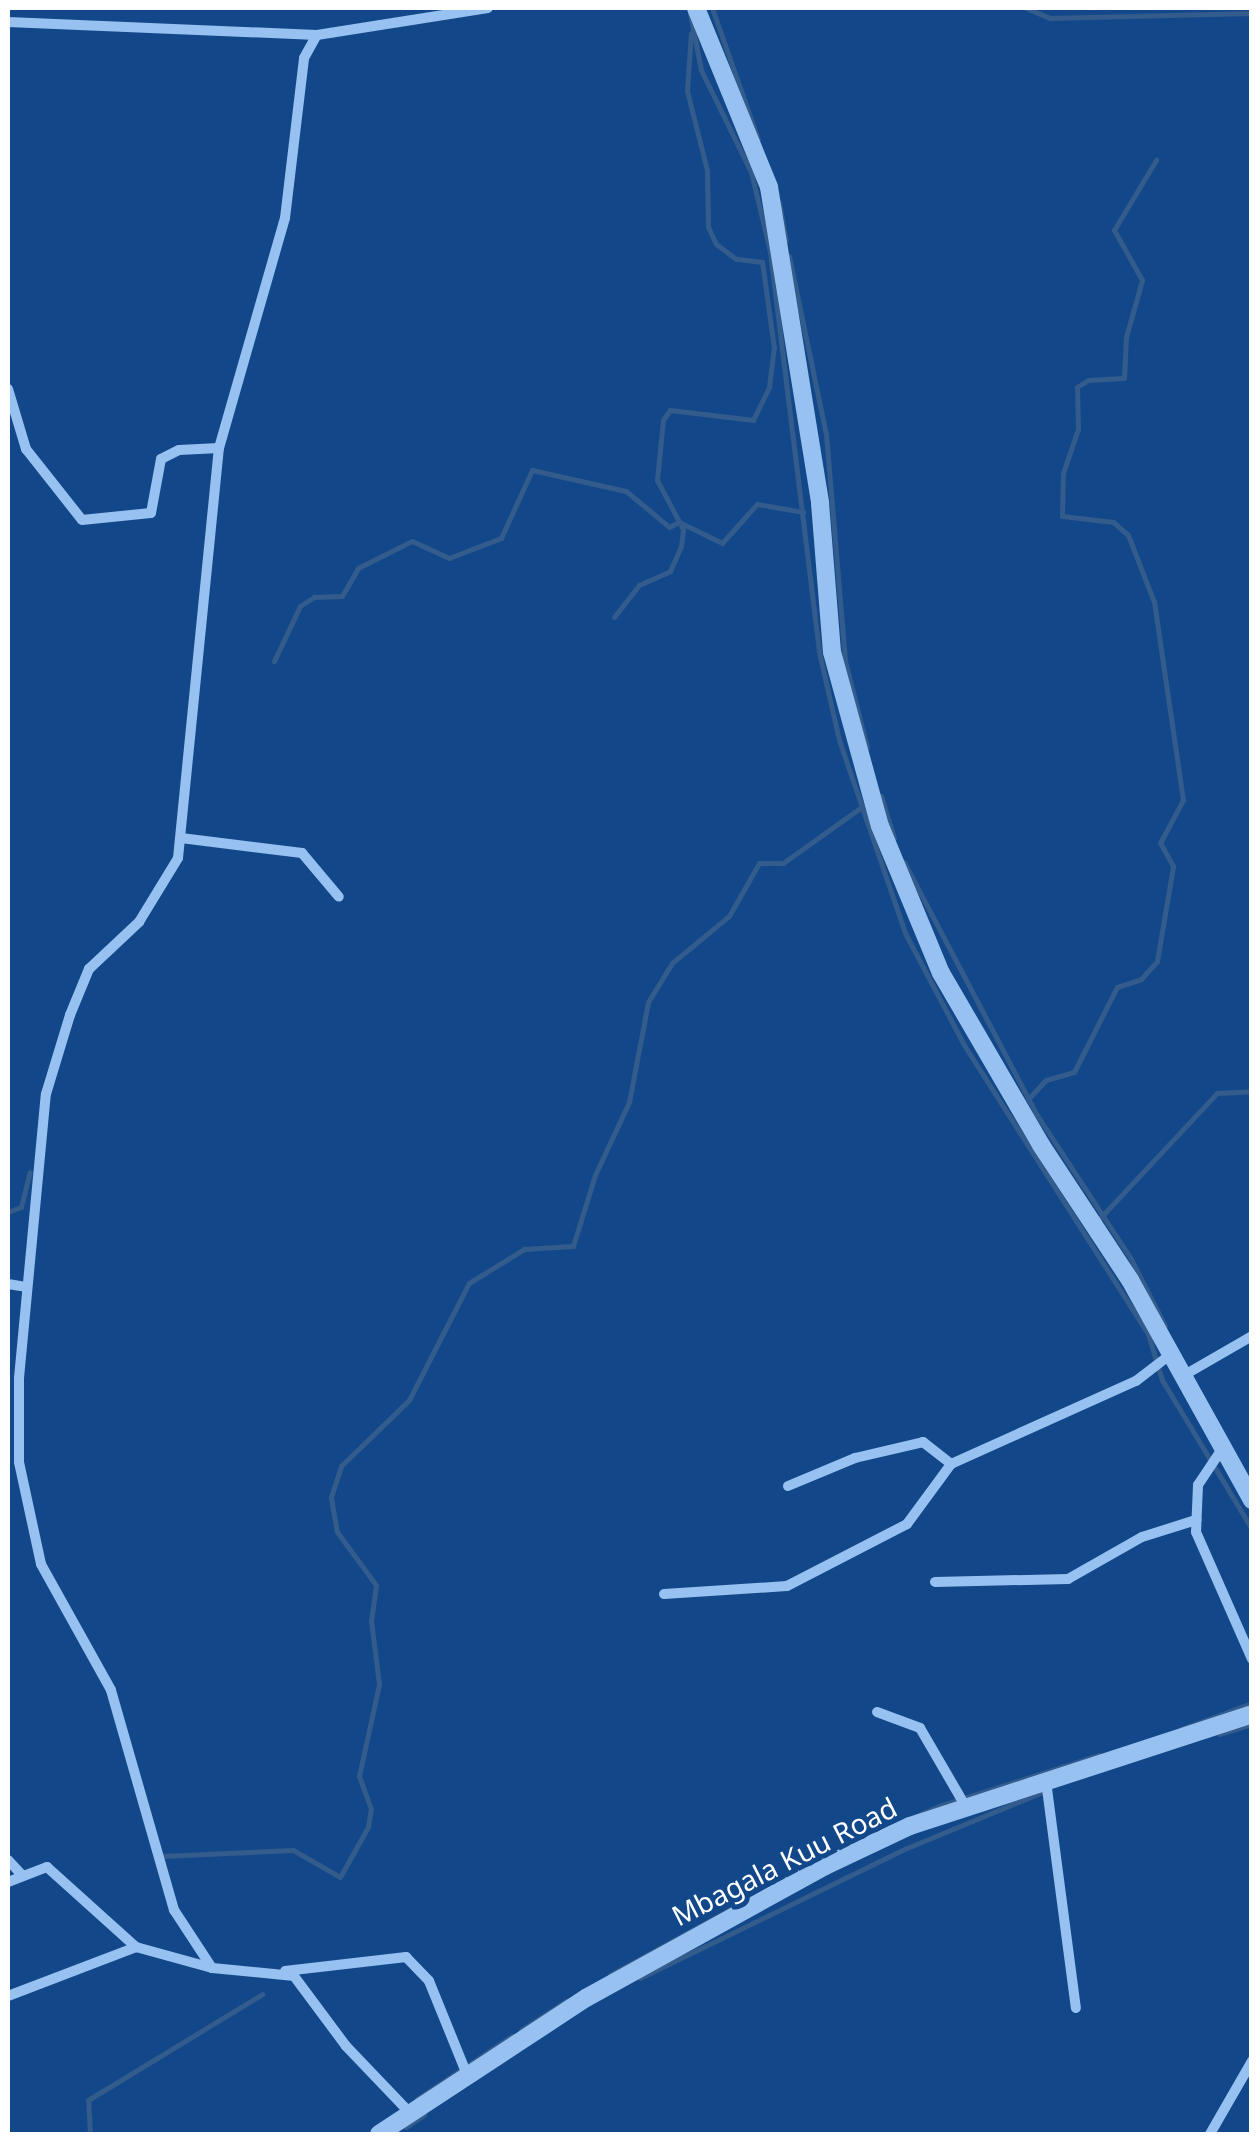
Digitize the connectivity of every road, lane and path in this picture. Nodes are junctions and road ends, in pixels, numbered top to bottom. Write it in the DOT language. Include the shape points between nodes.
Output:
graph roads {
  1 [pos="488,8"];
  2 [pos="686,8"];
  3 [pos="696,8"];
  4 [pos="8,22"];
  5 [pos="318,34"];
  6 [pos="8,390"];
  7 [pos="219,448"];
  8 [pos="181,838"];
  9 [pos="339,897"];
  10 [pos="8,1284"];
  11 [pos="26,1287"];
  12 [pos="1252,1336"];
  13 [pos="1171,1354"];
  14 [pos="8,1365"];
  15 [pos="20,1366"];
  16 [pos="1182,1377"];
  17 [pos="1222,1449"];
  18 [pos="950,1464"];
  19 [pos="788,1486"];
  20 [pos="1252,1500"];
  21 [pos="1196,1520"];
  22 [pos="935,1582"];
  23 [pos="664,1594"];
  24 [pos="1252,1658"];
  25 [pos="877,1712"];
  26 [pos="1252,1714"];
  27 [pos="1046,1780"];
  28 [pos="966,1806"];
  29 [pos="8,1860"];
  30 [pos="22,1875"];
  31 [pos="8,1882"];
  32 [pos="136,1948"];
  33 [pos="212,1968"];
  34 [pos="285,1971"];
  35 [pos="8,1996"];
  36 [pos="1076,2008"];
  37 [pos="1252,2061"];
  38 [pos="468,2077"];
  39 [pos="404,2123"];
  40 [pos="379,2134"];
  41 [pos="1210,2134"];
  1 -- 5 [label="street"];
  2 -- 3 [label="street"];
  3 -- 13 [label="street" via="769,187 820,503 832,652 880,826 942,973"];
  4 -- 5 [label="street"];
  5 -- 7 [label="street" via="304,58 285,218 267,295 247,342"];
  6 -- 7 [label="street" via="26,448 82,520 152,514 161,460 179,450"];
  7 -- 8 [label="street"];
  8 -- 9 [label="street" via="302,854"];
  8 -- 11 [label="street" via="168,880 138,922 89,969 70,1014 46,1094"];
  10 -- 11 [label="street"];
  11 -- 15 [label="street"];
  12 -- 16 [label="street"];
  13 -- 16 [label="street"];
  13 -- 18 [label="street" via="1136,1380"];
  14 -- 15 [label="street"];
  15 -- 33 [label="street" via="19,1462 41,1564 111,1690 138,1768 160,1878"];
  16 -- 17 [label="street"];
  17 -- 20 [label="street"];
  17 -- 21 [label="street" via="1198,1485"];
  18 -- 19 [label="street" via="922,1442 855,1458"];
  18 -- 23 [label="street" via="907,1524 787,1586"];
  21 -- 22 [label="street" via="1142,1537 1068,1579"];
  21 -- 24 [label="street"];
  25 -- 28 [label="street" via="920,1728"];
  26 -- 27 [label="street, Mbagala Kuu Road"];
  27 -- 28 [label="street, Mbagala Kuu Road"];
  27 -- 36 [label="street"];
  28 -- 38 [label="street, Mbagala Kuu Road" via="910,1826 752,1905 586,1998"];
  29 -- 30 [label="street"];
  30 -- 31 [label="street"];
  30 -- 32 [label="street" via="52,1869"];
  32 -- 33 [label="street"];
  32 -- 35 [label="street"];
  33 -- 34 [label="street"];
  34 -- 38 [label="street" via="406,1957 430,1980"];
  34 -- 39 [label="street"];
  37 -- 41 [label="street"];
  38 -- 39 [label="street, Mbagala Kuu Road"];
  39 -- 40 [label="street, Mbagala Kuu Road"];
}
